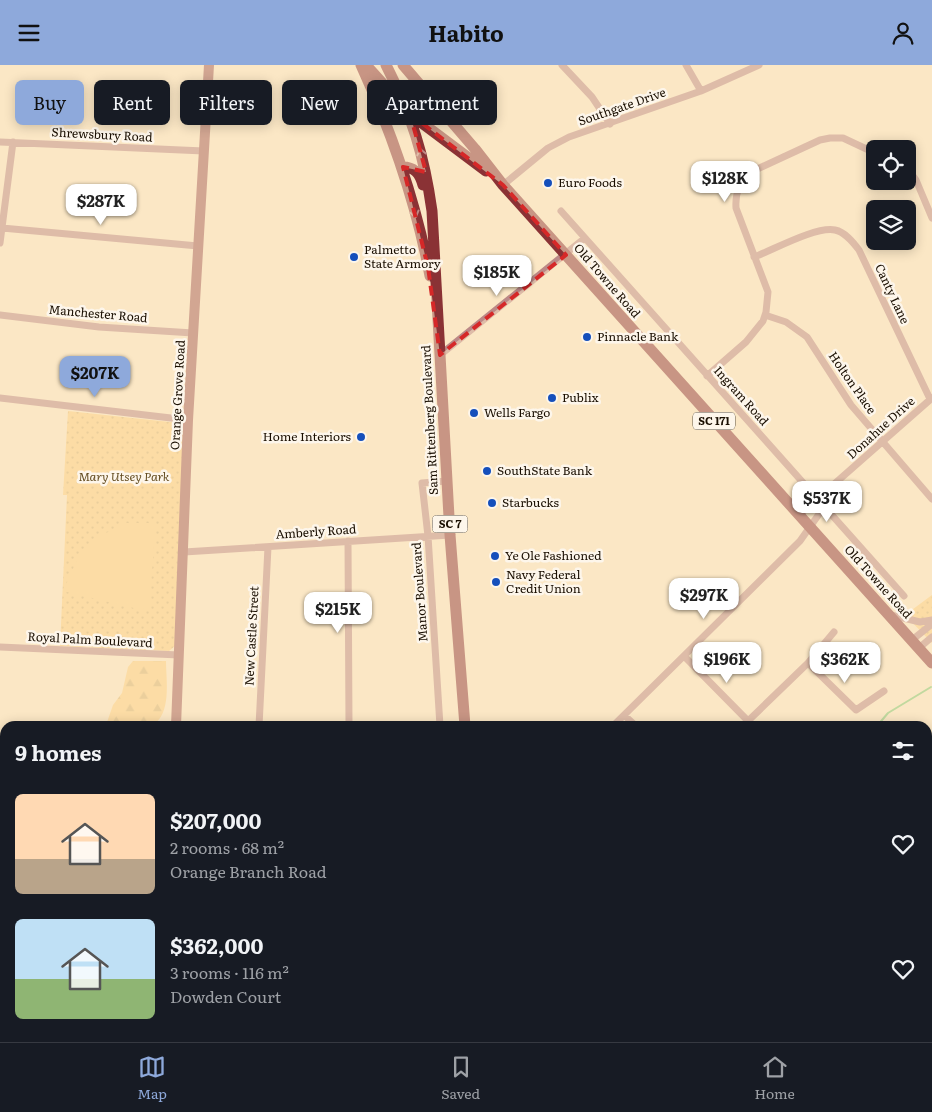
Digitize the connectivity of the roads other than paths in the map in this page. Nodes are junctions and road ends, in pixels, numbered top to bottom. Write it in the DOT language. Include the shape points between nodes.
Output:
graph roads {
  1 [pos="209,65"];
  2 [pos="361,65"];
  3 [pos="366,65"];
  4 [pos="386,65"];
  5 [pos="403,65"];
  6 [pos="562,65"];
  7 [pos="686,65"];
  8 [pos="759,65"];
  9 [pos="379,80"];
  10 [pos="393,80"];
  11 [pos="701,91"];
  12 [pos="610,124"];
  13 [pos="413,125"];
  14 [pos="424,125"];
  15 [pos="0,142"];
  16 [pos="13,142"];
  17 [pos="866,149"];
  18 [pos="204,151"];
  19 [pos="403,167"];
  20 [pos="916,180"];
  21 [pos="503,185"];
  22 [pos="432,211"];
  23 [pos="561,211"];
  24 [pos="932,218"];
  25 [pos="2,228"];
  26 [pos="585,239"];
  27 [pos="0,243"];
  28 [pos="198,246"];
  29 [pos="566,255"];
  30 [pos="754,257"];
  31 [pos="0,315"];
  32 [pos="765,315"];
  33 [pos="438,322"];
  34 [pos="193,333"];
  35 [pos="440,355"];
  36 [pos="707,376"];
  37 [pos="0,398"];
  38 [pos="931,398"];
  39 [pos="188,420"];
  40 [pos="882,442"];
  41 [pos="448,481"];
  42 [pos="818,499"];
  43 [pos="932,499"];
  44 [pos="824,507"];
  45 [pos="799,515"];
  46 [pos="811,529"];
  47 [pos="450,535"];
  48 [pos="428,536"];
  49 [pos="348,541"];
  50 [pos="268,547"];
  51 [pos="184,552"];
  52 [pos="904,596"];
  53 [pos="887,614"];
  54 [pos="932,620"];
  55 [pos="932,624"];
  56 [pos="834,632"];
  57 [pos="932,637"];
  58 [pos="915,644"];
  59 [pos="0,647"];
  60 [pos="179,655"];
  61 [pos="684,656"];
  62 [pos="808,663"];
  63 [pos="932,663"];
  64 [pos="884,691"];
  65 [pos="624,715"];
  66 [pos="176,721"];
  67 [pos="259,721"];
  68 [pos="349,721"];
  69 [pos="440,721"];
  70 [pos="465,721"];
  71 [pos="618,721"];
  72 [pos="631,721"];
  73 [pos="749,721"];
  74 [pos="753,721"];
  1 -- 18 [label="street, Orange Grove Road"];
  2 -- 19 [label="main road, Sam Rittenberg Boulevard / SC 7"];
  3 -- 9 [label="main road, Old Towne Road / SC 171"];
  4 -- 10 [label="main road, Sam Rittenberg Boulevard / SC 7"];
  5 -- 21 [label="main road, Old Towne Road / SC 171"];
  6 -- 12 [label="street" via="592,97"];
  7 -- 11 [label="street"];
  8 -- 11 [label="street, Southgate Drive"];
  11 -- 12 [label="street, Southgate Drive"];
  12 -- 21 [label="street, Southgate Drive" via="569,137 548,148"];
  22 -- 13 [label="main road, Sam Rittenberg Boulevard / SC 7, one-way"];
  14 -- 21 [label="main road, Old Towne Road / SC 171"];
  15 -- 16 [label="street, Shrewsbury Road"];
  16 -- 18 [label="street, Shrewsbury Road"];
  16 -- 25 [label="street"];
  17 -- 30 [label="street" via="843,138 820,139 745,177 736,196 736,208"];
  18 -- 28 [label="street, Orange Grove Road"];
  19 -- 22 [label="main road" via="412,168 421,176"];
  19 -- 33 [label="main road, Sam Rittenberg Boulevard / SC 7, one-way" via="421,235"];
  20 -- 24 [label="street"];
  21 -- 29 [label="main road, Old Towne Road / SC 171"];
  22 -- 33 [label="main road, Sam Rittenberg Boulevard / SC 7"];
  23 -- 26 [label="street, Ingram Road"];
  25 -- 27 [label="street"];
  25 -- 28 [label="street"];
  26 -- 29 [label="street"];
  26 -- 36 [label="street, Ingram Road"];
  28 -- 34 [label="street, Orange Grove Road"];
  29 -- 35 [label="street"];
  29 -- 45 [label="main road, Old Towne Road / SC 171"];
  30 -- 32 [label="street" via="768,292"];
  30 -- 38 [label="street, Canty Lane" via="819,232 833,230 846,236 859,250"];
  31 -- 34 [label="street, Manchester Road" via="99,327"];
  32 -- 36 [label="street" via="746,342"];
  32 -- 40 [label="street, Holton Place" via="786,323 807,337 850,405"];
  33 -- 35 [label="main road, Sam Rittenberg Boulevard / SC 7"];
  34 -- 39 [label="street, Orange Grove Road"];
  35 -- 41 [label="main road, Sam Rittenberg Boulevard / SC 7"];
  36 -- 42 [label="street, Ingram Road"];
  37 -- 39 [label="street"];
  38 -- 40 [label="street, Donahue Drive"];
  39 -- 51 [label="street, Orange Grove Road"];
  40 -- 42 [label="street, Donahue Drive"];
  40 -- 43 [label="street, Holton Place"];
  41 -- 47 [label="main road, Sam Rittenberg Boulevard / SC 7"];
  41 -- 48 [label="street, Manor Boulevard" via="422,483"];
  42 -- 44 [label="street, Ingram Road"];
  42 -- 45 [label="street, Donahue Drive"];
  44 -- 46 [label="street"];
  44 -- 52 [label="street, Ingram Road"];
  45 -- 46 [label="main road, Old Towne Road / SC 171"];
  46 -- 53 [label="main road, Old Towne Road / SC 171"];
  46 -- 61 [label="street"];
  47 -- 48 [label="street, Amberly Road"];
  47 -- 70 [label="main road, Sam Rittenberg Boulevard / SC 7"];
  48 -- 49 [label="street, Amberly Road"];
  48 -- 69 [label="street, Manor Boulevard"];
  49 -- 50 [label="street, Amberly Road"];
  49 -- 68 [label="street"];
  50 -- 51 [label="street, Amberly Road"];
  50 -- 67 [label="street, New Castle Street"];
  51 -- 60 [label="street, Orange Grove Road"];
  53 -- 54 [label="street" via="920,622"];
  53 -- 58 [label="main road, Old Towne Road / SC 171"];
  55 -- 58 [label="street"];
  56 -- 62 [label="street"];
  57 -- 58 [label="street"];
  58 -- 63 [label="main road, Old Towne Road / SC 171"];
  59 -- 60 [label="street, Royal Palm Boulevard"];
  60 -- 66 [label="street, Orange Grove Road"];
  61 -- 65 [label="street"];
  61 -- 73 [label="street"];
  62 -- 64 [label="street" via="856,710"];
  62 -- 74 [label="street"];
  65 -- 71 [label="street"];
  65 -- 72 [label="street"];
}
